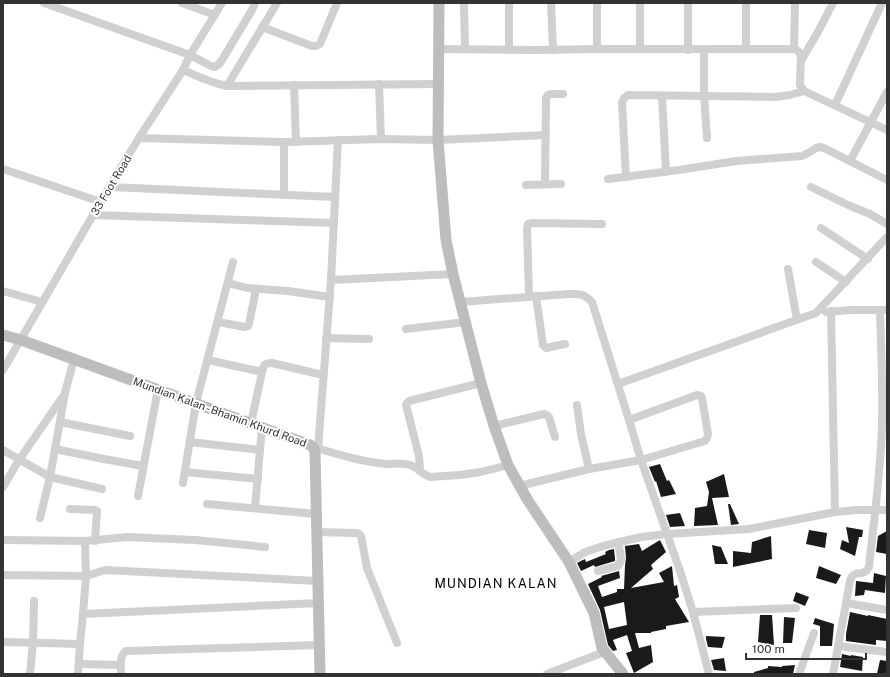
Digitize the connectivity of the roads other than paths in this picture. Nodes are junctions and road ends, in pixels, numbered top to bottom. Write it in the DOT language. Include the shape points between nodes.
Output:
graph roads {
  1 [pos="44,3"];
  2 [pos="182,3"];
  3 [pos="222,3"];
  4 [pos="255,3"];
  5 [pos="277,3"];
  6 [pos="337,3"];
  7 [pos="439,3"];
  8 [pos="464,3"];
  9 [pos="509,3"];
  10 [pos="551,3"];
  11 [pos="597,3"];
  12 [pos="640,3"];
  13 [pos="688,3"];
  14 [pos="746,3"];
  15 [pos="795,3"];
  16 [pos="833,3"];
  17 [pos="882,3"];
  18 [pos="215,16"];
  19 [pos="262,27"];
  20 [pos="438,49"];
  21 [pos="465,49"];
  22 [pos="597,49"];
  23 [pos="640,49"];
  24 [pos="746,49"];
  25 [pos="794,49"];
  26 [pos="509,50"];
  27 [pos="553,50"];
  28 [pos="688,50"];
  29 [pos="704,50"];
  30 [pos="190,55"];
  31 [pos="802,59"];
  32 [pos="182,70"];
  33 [pos="379,84"];
  34 [pos="438,84"];
  35 [pos="294,85"];
  36 [pos="227,86"];
  37 [pos="804,91"];
  38 [pos="887,92"];
  39 [pos="563,94"];
  40 [pos="704,95"];
  41 [pos="662,96"];
  42 [pos="835,105"];
  43 [pos="872,122"];
  44 [pos="887,130"];
  45 [pos="546,135"];
  46 [pos="138,138"];
  47 [pos="707,138"];
  48 [pos="380,139"];
  49 [pos="338,140"];
  50 [pos="438,140"];
  51 [pos="284,142"];
  52 [pos="296,142"];
  53 [pos="850,161"];
  54 [pos="3,170"];
  55 [pos="666,172"];
  56 [pos="626,177"];
  57 [pos="608,179"];
  58 [pos="887,180"];
  59 [pos="545,184"];
  60 [pos="561,184"];
  61 [pos="526,185"];
  62 [pos="110,187"];
  63 [pos="811,187"];
  64 [pos="284,195"];
  65 [pos="335,197"];
  66 [pos="101,202"];
  67 [pos="93,215"];
  68 [pos="334,223"];
  69 [pos="602,224"];
  70 [pos="887,224"];
  71 [pos="821,228"];
  72 [pos="887,237"];
  73 [pos="868,259"];
  74 [pos="233,262"];
  75 [pos="816,262"];
  76 [pos="788,269"];
  77 [pos="453,274"];
  78 [pos="331,280"];
  79 [pos="846,282"];
  80 [pos="228,283"];
  81 [pos="256,289"];
  82 [pos="3,291"];
  83 [pos="532,296"];
  84 [pos="330,297"];
  85 [pos="42,302"];
  86 [pos="460,302"];
  87 [pos="883,310"];
  88 [pos="831,311"];
  89 [pos="816,313"];
  90 [pos="797,320"];
  91 [pos="218,322"];
  92 [pos="466,322"];
  93 [pos="406,329"];
  94 [pos="3,335"];
  95 [pos="326,338"];
  96 [pos="369,339"];
  97 [pos="21,340"];
  98 [pos="565,344"];
  99 [pos="74,359"];
  100 [pos="208,360"];
  101 [pos="3,370"];
  102 [pos="262,372"];
  103 [pos="323,375"];
  104 [pos="481,383"];
  105 [pos="618,384"];
  106 [pos="158,389"];
  107 [pos="65,393"];
  108 [pos="196,403"];
  109 [pos="577,405"];
  110 [pos="630,420"];
  111 [pos="60,422"];
  112 [pos="251,423"];
  113 [pos="494,426"];
  114 [pos="262,427"];
  115 [pos="130,436"];
  116 [pos="555,438"];
  117 [pos="190,442"];
  118 [pos="315,448"];
  119 [pos="55,449"];
  120 [pos="3,450"];
  121 [pos="260,450"];
  122 [pos="19,460"];
  123 [pos="641,460"];
  124 [pos="508,465"];
  125 [pos="143,466"];
  126 [pos="589,469"];
  127 [pos="420,470"];
  128 [pos="185,472"];
  129 [pos="50,477"];
  130 [pos="258,479"];
  131 [pos="183,483"];
  132 [pos="519,486"];
  133 [pos="3,487"];
  134 [pos="102,489"];
  135 [pos="138,496"];
  136 [pos="207,504"];
  137 [pos="70,508"];
  138 [pos="255,508"];
  139 [pos="875,510"];
  140 [pos="887,510"];
  141 [pos="835,512"];
  142 [pos="316,514"];
  143 [pos="40,518"];
  144 [pos="316,532"];
  145 [pos="667,534"];
  146 [pos="3,540"];
  147 [pos="95,541"];
  148 [pos="85,542"];
  149 [pos="618,542"];
  150 [pos="265,547"];
  151 [pos="569,562"];
  152 [pos="598,570"];
  153 [pos="3,575"];
  154 [pos="86,576"];
  155 [pos="317,581"];
  156 [pos="34,601"];
  157 [pos="318,603"];
  158 [pos="846,603"];
  159 [pos="796,608"];
  160 [pos="887,610"];
  161 [pos="693,612"];
  162 [pos="83,614"];
  163 [pos="814,633"];
  164 [pos="3,642"];
  165 [pos="33,643"];
  166 [pos="398,643"];
  167 [pos="80,644"];
  168 [pos="319,645"];
  169 [pos="838,646"];
  170 [pos="604,652"];
  171 [pos="887,652"];
  172 [pos="78,664"];
  173 [pos="120,665"];
  174 [pos="30,674"];
  175 [pos="78,674"];
  176 [pos="121,674"];
  177 [pos="320,674"];
  178 [pos="548,674"];
  179 [pos="623,674"];
  180 [pos="709,674"];
  181 [pos="799,674"];
  182 [pos="833,674"];
  1 -- 30 [label="street"];
  2 -- 18 [label="street"];
  3 -- 18 [label="street, 33 Foot Road"];
  4 -- 30 [label="street" via="219,64 211,66"];
  5 -- 19 [label="street"];
  6 -- 19 [label="street" via="320,44 316,46"];
  7 -- 20 [label="street"];
  8 -- 21 [label="street"];
  9 -- 26 [label="street"];
  10 -- 27 [label="street"];
  11 -- 22 [label="street"];
  12 -- 23 [label="street"];
  13 -- 28 [label="street"];
  14 -- 24 [label="street"];
  15 -- 25 [label="street"];
  16 -- 31 [label="street"];
  17 -- 42 [label="street"];
  18 -- 30 [label="street, 33 Foot Road"];
  19 -- 36 [label="street"];
  20 -- 21 [label="street"];
  20 -- 34 [label="street"];
  21 -- 26 [label="street"];
  22 -- 23 [label="street"];
  22 -- 27 [label="street"];
  23 -- 28 [label="street"];
  24 -- 25 [label="street"];
  24 -- 29 [label="street"];
  25 -- 31 [label="street"];
  26 -- 27 [label="street"];
  28 -- 29 [label="street"];
  29 -- 40 [label="street"];
  30 -- 32 [label="street, 33 Foot Road"];
  31 -- 37 [label="street" via="800,84"];
  32 -- 36 [label="street"];
  32 -- 46 [label="street, 33 Foot Road"];
  33 -- 34 [label="street"];
  33 -- 35 [label="street"];
  33 -- 48 [label="street"];
  34 -- 50 [label="street"];
  35 -- 36 [label="street"];
  35 -- 52 [label="street"];
  37 -- 40 [label="street" via="775,97"];
  37 -- 42 [label="street"];
  38 -- 43 [label="street"];
  39 -- 45 [label="street" via="551,94 546,98"];
  40 -- 41 [label="street"];
  40 -- 47 [label="street"];
  41 -- 55 [label="street"];
  41 -- 56 [label="street" via="628,95 624,98 622,103"];
  42 -- 43 [label="street"];
  43 -- 44 [label="street"];
  43 -- 53 [label="street"];
  45 -- 50 [label="street"];
  45 -- 59 [label="street"];
  46 -- 51 [label="street"];
  46 -- 62 [label="street, 33 Foot Road"];
  48 -- 49 [label="street"];
  48 -- 50 [label="street"];
  49 -- 52 [label="street"];
  49 -- 65 [label="street"];
  50 -- 77 [label="street" via="446,240"];
  51 -- 52 [label="street"];
  51 -- 64 [label="street"];
  53 -- 55 [label="street" via="819,147 802,156 736,161"];
  53 -- 58 [label="street"];
  54 -- 66 [label="street"];
  55 -- 56 [label="street"];
  56 -- 57 [label="street"];
  59 -- 60 [label="street"];
  59 -- 61 [label="street"];
  62 -- 64 [label="street"];
  62 -- 66 [label="street, 33 Foot Road"];
  63 -- 70 [label="street"];
  64 -- 65 [label="street"];
  65 -- 68 [label="street"];
  66 -- 67 [label="street, 33 Foot Road"];
  67 -- 68 [label="street"];
  67 -- 85 [label="street, 33 Foot Road"];
  68 -- 78 [label="street"];
  69 -- 83 [label="street" via="528,224"];
  71 -- 73 [label="street"];
  72 -- 73 [label="street"];
  73 -- 79 [label="street"];
  74 -- 80 [label="street"];
  75 -- 79 [label="street"];
  76 -- 90 [label="street"];
  77 -- 78 [label="street"];
  77 -- 86 [label="street"];
  78 -- 84 [label="street"];
  79 -- 89 [label="street"];
  80 -- 81 [label="street"];
  80 -- 91 [label="street"];
  81 -- 84 [label="street"];
  81 -- 91 [label="street" via="248,326"];
  82 -- 85 [label="street"];
  83 -- 86 [label="street"];
  83 -- 98 [label="street" via="543,345 546,348"];
  83 -- 105 [label="street" via="578,294 586,296 592,302"];
  84 -- 95 [label="street"];
  85 -- 97 [label="street, 33 Foot Road"];
  86 -- 92 [label="street"];
  87 -- 88 [label="street"];
  87 -- 139 [label="street" via="882,424"];
  88 -- 89 [label="street"];
  88 -- 141 [label="street"];
  89 -- 90 [label="street"];
  90 -- 105 [label="street"];
  91 -- 100 [label="street"];
  92 -- 93 [label="street"];
  92 -- 104 [label="street"];
  94 -- 97 [label="street, Mundian Kalan - Bhamin Khurd Road"];
  95 -- 96 [label="street"];
  95 -- 103 [label="street"];
  97 -- 99 [label="street, Mundian Kalan - Bhamin Khurd Road"];
  97 -- 101 [label="street, 33 Foot Road"];
  99 -- 106 [label="street, Mundian Kalan - Bhamin Khurd Road"];
  99 -- 107 [label="street"];
  100 -- 102 [label="street"];
  100 -- 108 [label="street"];
  102 -- 103 [label="street" via="265,364 272,363"];
  102 -- 112 [label="street"];
  103 -- 118 [label="street"];
  104 -- 113 [label="street"];
  104 -- 127 [label="street" via="407,403"];
  105 -- 110 [label="street"];
  106 -- 108 [label="street, Mundian Kalan - Bhamin Khurd Road"];
  106 -- 125 [label="street"];
  107 -- 111 [label="street"];
  107 -- 122 [label="street"];
  108 -- 112 [label="street, Mundian Kalan - Bhamin Khurd Road"];
  108 -- 117 [label="street"];
  109 -- 126 [label="street"];
  110 -- 123 [label="street"];
  110 -- 123 [label="street" via="697,395 702,398 708,434 705,441"];
  111 -- 115 [label="street"];
  111 -- 119 [label="street"];
  112 -- 114 [label="street, Mundian Kalan - Bhamin Khurd Road"];
  113 -- 116 [label="street" via="544,414 549,417"];
  113 -- 124 [label="street"];
  114 -- 118 [label="street, Mundian Kalan - Bhamin Khurd Road"];
  114 -- 121 [label="street"];
  117 -- 121 [label="street"];
  117 -- 128 [label="street"];
  118 -- 127 [label="street" via="366,461 406,464"];
  118 -- 142 [label="street, Mundian Kalan - Bhamin Khurd Road"];
  119 -- 125 [label="street"];
  119 -- 129 [label="street"];
  120 -- 122 [label="street"];
  121 -- 130 [label="street"];
  122 -- 129 [label="street"];
  122 -- 133 [label="street"];
  123 -- 126 [label="street"];
  123 -- 145 [label="street"];
  124 -- 127 [label="street" via="460,476 430,477"];
  124 -- 132 [label="street"];
  125 -- 135 [label="street"];
  126 -- 132 [label="street"];
  128 -- 130 [label="street"];
  128 -- 131 [label="street"];
  129 -- 134 [label="street"];
  129 -- 143 [label="street"];
  130 -- 138 [label="street"];
  132 -- 151 [label="street"];
  136 -- 138 [label="street"];
  137 -- 147 [label="street" via="97,511"];
  138 -- 142 [label="street"];
  139 -- 140 [label="street"];
  139 -- 141 [label="street"];
  139 -- 158 [label="street" via="869,567 864,573 854,574 852,577"];
  141 -- 145 [label="street" via="749,529"];
  142 -- 144 [label="street, Mundian Kalan - Bhamin Khurd Road"];
  144 -- 155 [label="street, Mundian Kalan - Bhamin Khurd Road"];
  144 -- 166 [label="street" via="356,533 361,536 367,568"];
  145 -- 149 [label="street"];
  145 -- 161 [label="street"];
  146 -- 148 [label="street"];
  147 -- 148 [label="street"];
  147 -- 150 [label="street" via="127,537"];
  148 -- 154 [label="street"];
  149 -- 151 [label="street" via="585,552"];
  149 -- 152 [label="street" via="621,559 618,566"];
  151 -- 170 [label="street" via="594,613 600,645"];
  153 -- 154 [label="street"];
  154 -- 155 [label="street" via="105,570"];
  154 -- 162 [label="street"];
  155 -- 157 [label="street, Mundian Kalan - Bhamin Khurd Road"];
  156 -- 165 [label="street"];
  157 -- 162 [label="street"];
  157 -- 168 [label="street, Mundian Kalan - Bhamin Khurd Road"];
  158 -- 160 [label="street"];
  158 -- 169 [label="street"];
  159 -- 161 [label="street"];
  161 -- 180 [label="street"];
  162 -- 167 [label="street"];
  163 -- 181 [label="street"];
  164 -- 165 [label="street"];
  165 -- 167 [label="street"];
  165 -- 174 [label="street"];
  167 -- 172 [label="street"];
  168 -- 173 [label="street" via="126,651 122,653"];
  168 -- 177 [label="street, Mundian Kalan - Bhamin Khurd Road"];
  169 -- 171 [label="street"];
  169 -- 182 [label="street"];
  170 -- 178 [label="street"];
  170 -- 179 [label="street"];
  172 -- 173 [label="street"];
  172 -- 175 [label="street"];
  173 -- 176 [label="street"];
}
